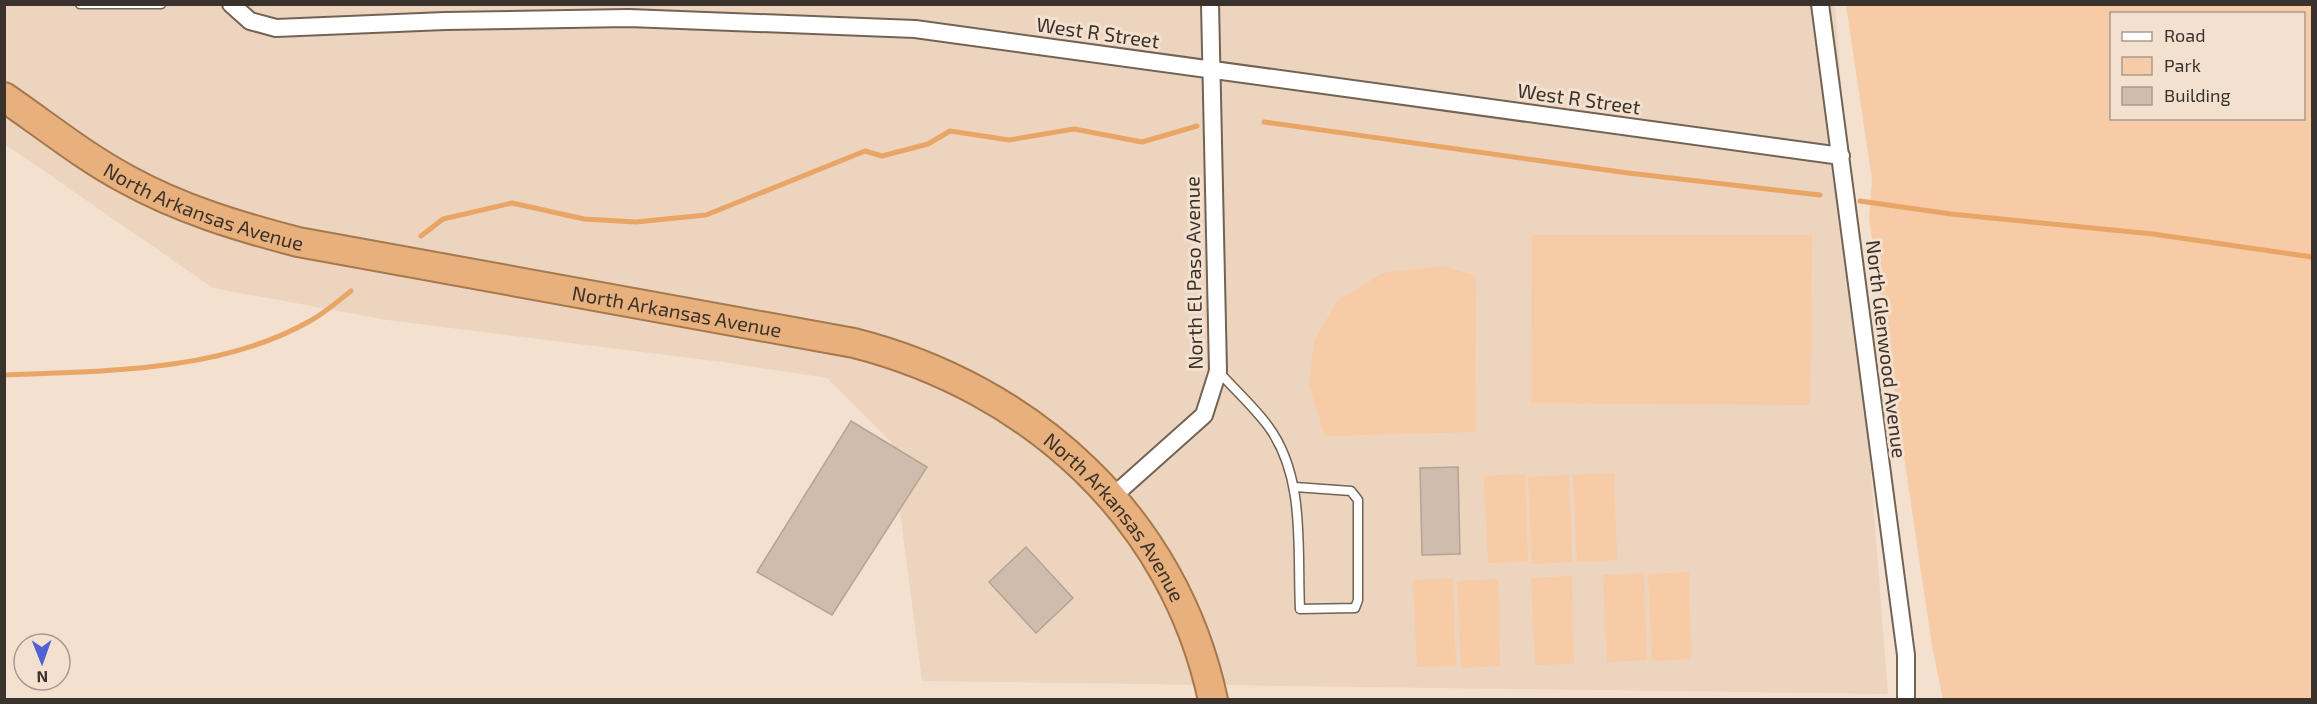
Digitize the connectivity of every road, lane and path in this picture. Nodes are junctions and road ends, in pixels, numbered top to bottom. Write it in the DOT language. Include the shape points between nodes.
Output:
graph roads {
  1 [pos="80,4"];
  2 [pos="161,4"];
  3 [pos="1210,4"];
  4 [pos="1820,4"];
  5 [pos="120,5"];
  6 [pos="235,9"];
  7 [pos="628,11"];
  8 [pos="1210,68"];
  9 [pos="4,97"];
  10 [pos="1841,156"];
  11 [pos="1218,371"];
  12 [pos="1295,487"];
  13 [pos="1111,498"];
  14 [pos="1213,699"];
  15 [pos="1906,699"];
  1 -- 5 [label="lane"];
  2 -- 5 [label="lane"];
  3 -- 8 [label="street, North El Paso Avenue"];
  4 -- 10 [label="street, North Glenwood Avenue"];
  6 -- 7 [label="street, West R Street" via="263,27 276,28"];
  7 -- 8 [label="street, West R Street" via="915,29"];
  8 -- 10 [label="street, West R Street"];
  8 -- 11 [label="street, North El Paso Avenue"];
  9 -- 13 [label="highway, North Arkansas Avenue" via="129,181 211,218 298,242 842,341 899,355 954,377 1006,406 1069,454"];
  10 -- 15 [label="street, North Glenwood Avenue" via="1906,655"];
  11 -- 12 [label="lane" via="1268,426 1283,450"];
  11 -- 13 [label="street, North El Paso Avenue" via="1204,415"];
  12 -- 12 [label="lane" via="1300,609 1355,608 1358,500 1350,490"];
  13 -- 14 [label="highway, North Arkansas Avenue" via="1167,578 1199,650"];
}
